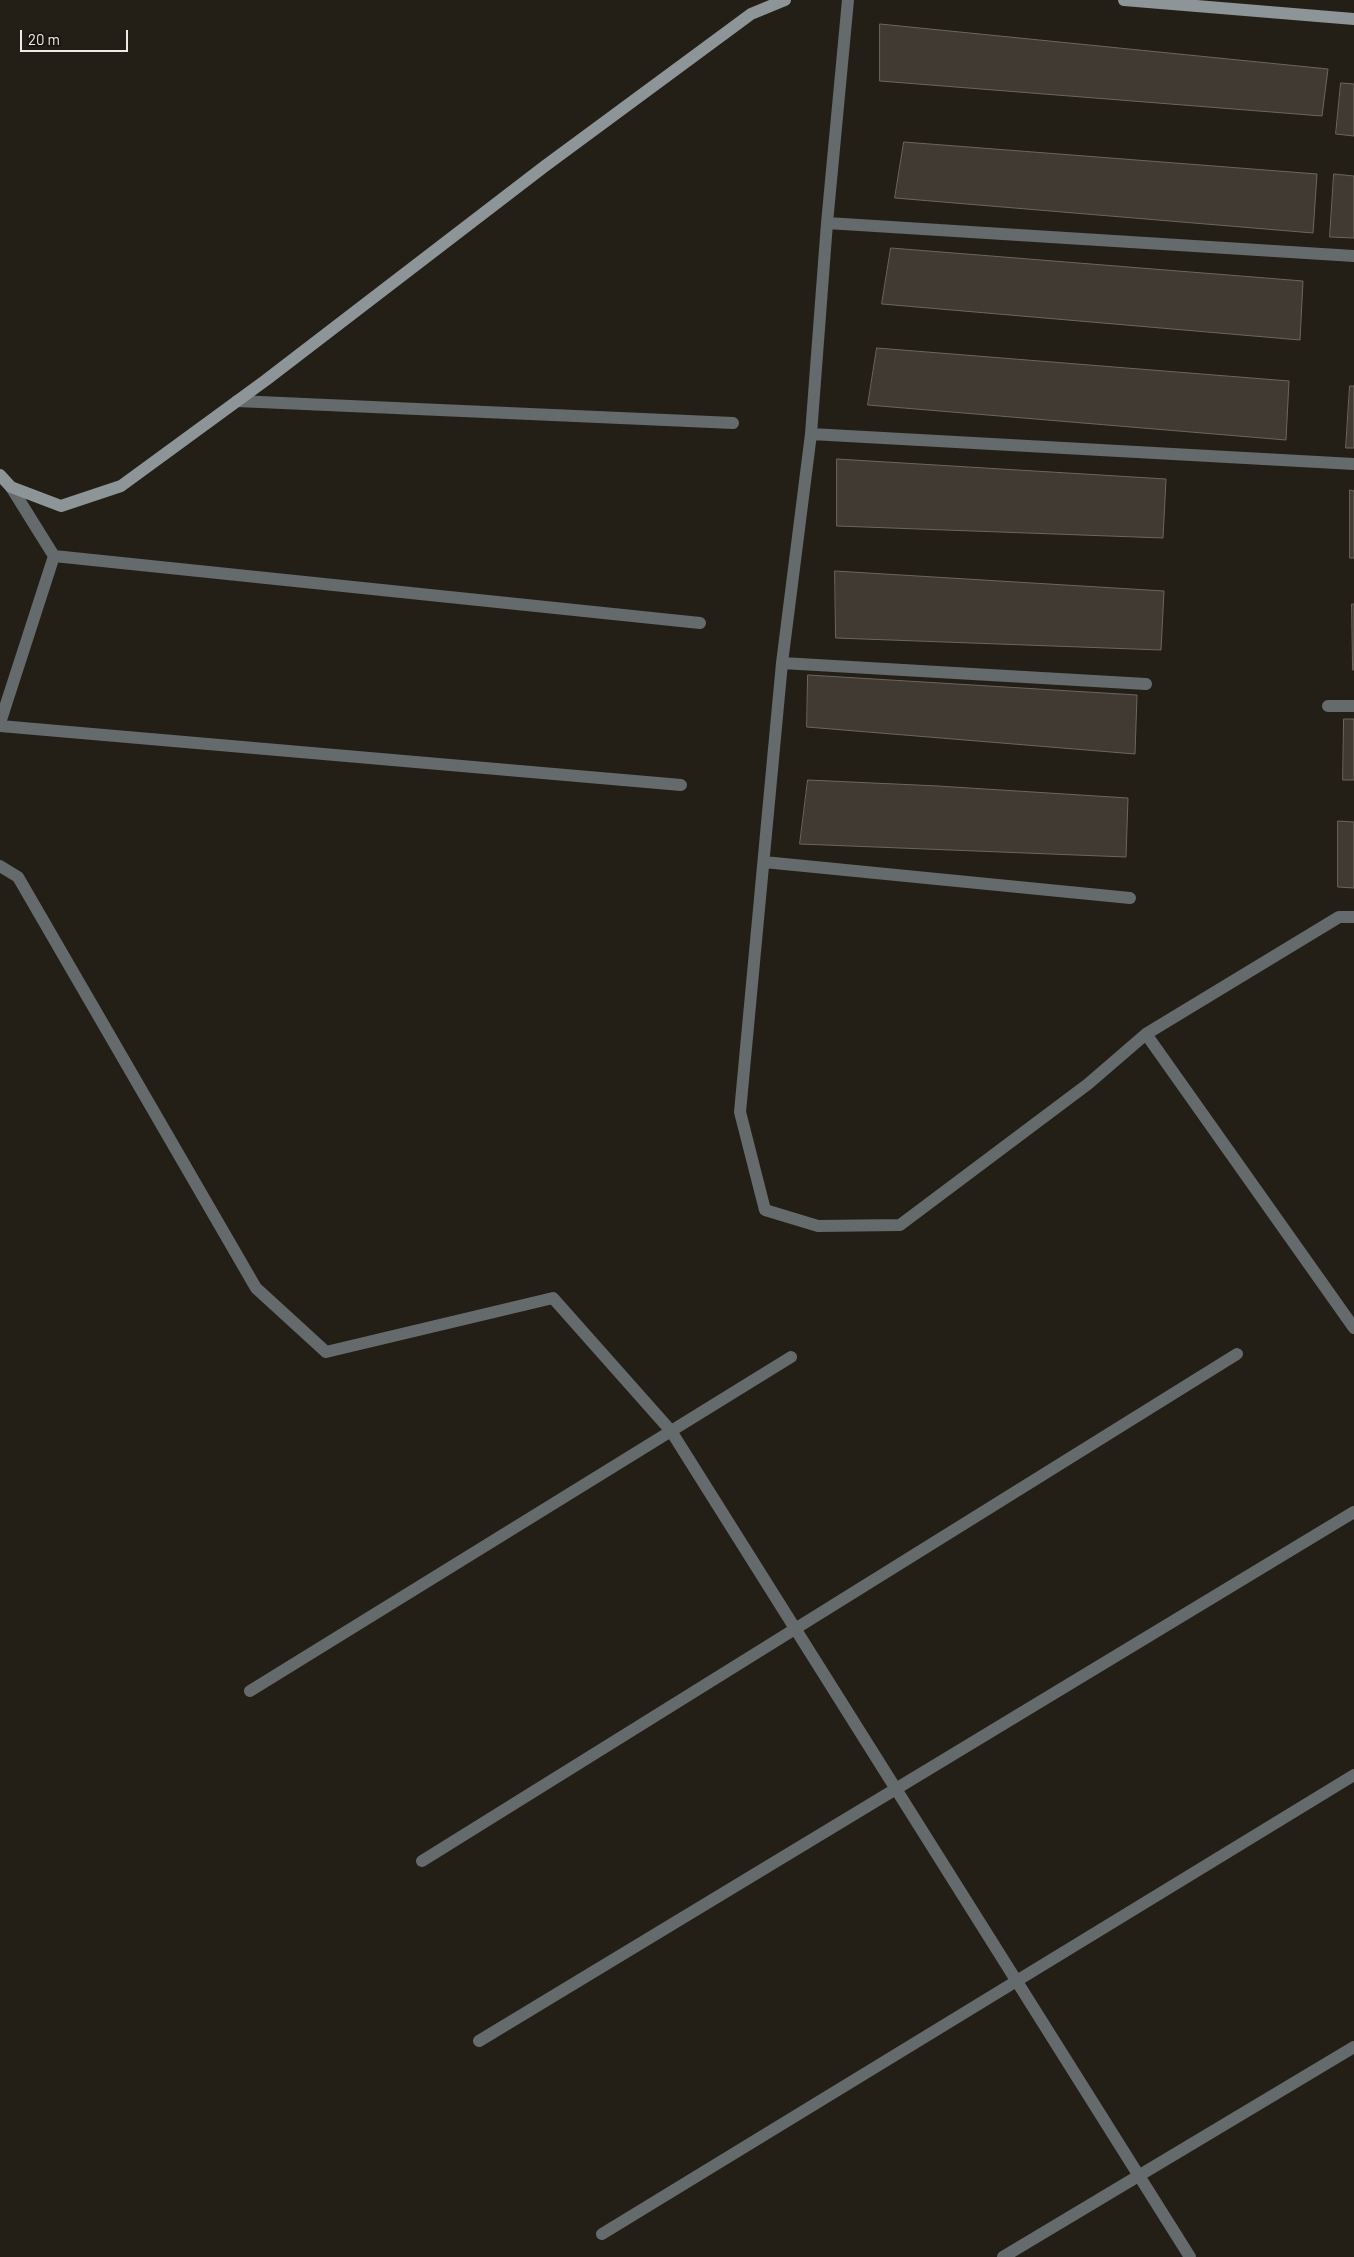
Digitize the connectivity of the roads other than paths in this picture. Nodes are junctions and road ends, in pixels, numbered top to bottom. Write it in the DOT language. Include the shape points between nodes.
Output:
graph roads {
  1 [pos="785,0"];
  2 [pos="848,0"];
  3 [pos="1124,0"];
  4 [pos="1354,19"];
  5 [pos="827,222"];
  6 [pos="1354,256"];
  7 [pos="237,401"];
  8 [pos="733,423"];
  9 [pos="811,434"];
  10 [pos="1354,464"];
  11 [pos="0,475"];
  12 [pos="11,487"];
  13 [pos="54,556"];
  14 [pos="700,623"];
  15 [pos="782,663"];
  16 [pos="1146,684"];
  17 [pos="1328,706"];
  18 [pos="1354,706"];
  19 [pos="0,724"];
  20 [pos="681,785"];
  21 [pos="764,862"];
  22 [pos="0,866"];
  23 [pos="1130,898"];
  24 [pos="1354,917"];
  25 [pos="1146,1034"];
  26 [pos="1354,1328"];
  27 [pos="1237,1354"];
  28 [pos="791,1357"];
  29 [pos="670,1431"];
  30 [pos="1354,1512"];
  31 [pos="795,1628"];
  32 [pos="250,1690"];
  33 [pos="1354,1776"];
  34 [pos="896,1789"];
  35 [pos="422,1861"];
  36 [pos="1016,1981"];
  37 [pos="479,2041"];
  38 [pos="1354,2047"];
  39 [pos="1139,2176"];
  40 [pos="602,2234"];
  41 [pos="1002,2257"];
  42 [pos="1190,2257"];
  1 -- 7 [label="street" via="751,14"];
  2 -- 5 [label="street"];
  3 -- 4 [label="street"];
  5 -- 6 [label="street"];
  5 -- 9 [label="street"];
  7 -- 8 [label="street"];
  7 -- 12 [label="street" via="121,486 61,506"];
  9 -- 10 [label="street"];
  9 -- 15 [label="street"];
  11 -- 12 [label="street"];
  12 -- 13 [label="street"];
  13 -- 14 [label="street"];
  13 -- 19 [label="street"];
  15 -- 16 [label="street"];
  15 -- 21 [label="street"];
  17 -- 18 [label="street"];
  19 -- 20 [label="street"];
  21 -- 23 [label="street"];
  21 -- 25 [label="street" via="740,1112 765,1210 818,1226 900,1225 1088,1084"];
  22 -- 29 [label="street" via="18,877 256,1288 326,1352 553,1298"];
  24 -- 25 [label="street" via="1339,916"];
  25 -- 26 [label="street"];
  27 -- 31 [label="street"];
  28 -- 29 [label="street"];
  29 -- 31 [label="street"];
  29 -- 32 [label="street"];
  30 -- 34 [label="street"];
  31 -- 34 [label="street"];
  31 -- 35 [label="street"];
  33 -- 36 [label="street"];
  34 -- 36 [label="street"];
  34 -- 37 [label="street"];
  36 -- 39 [label="street"];
  36 -- 40 [label="street"];
  38 -- 39 [label="street"];
  39 -- 41 [label="street"];
  39 -- 42 [label="street"];
}
